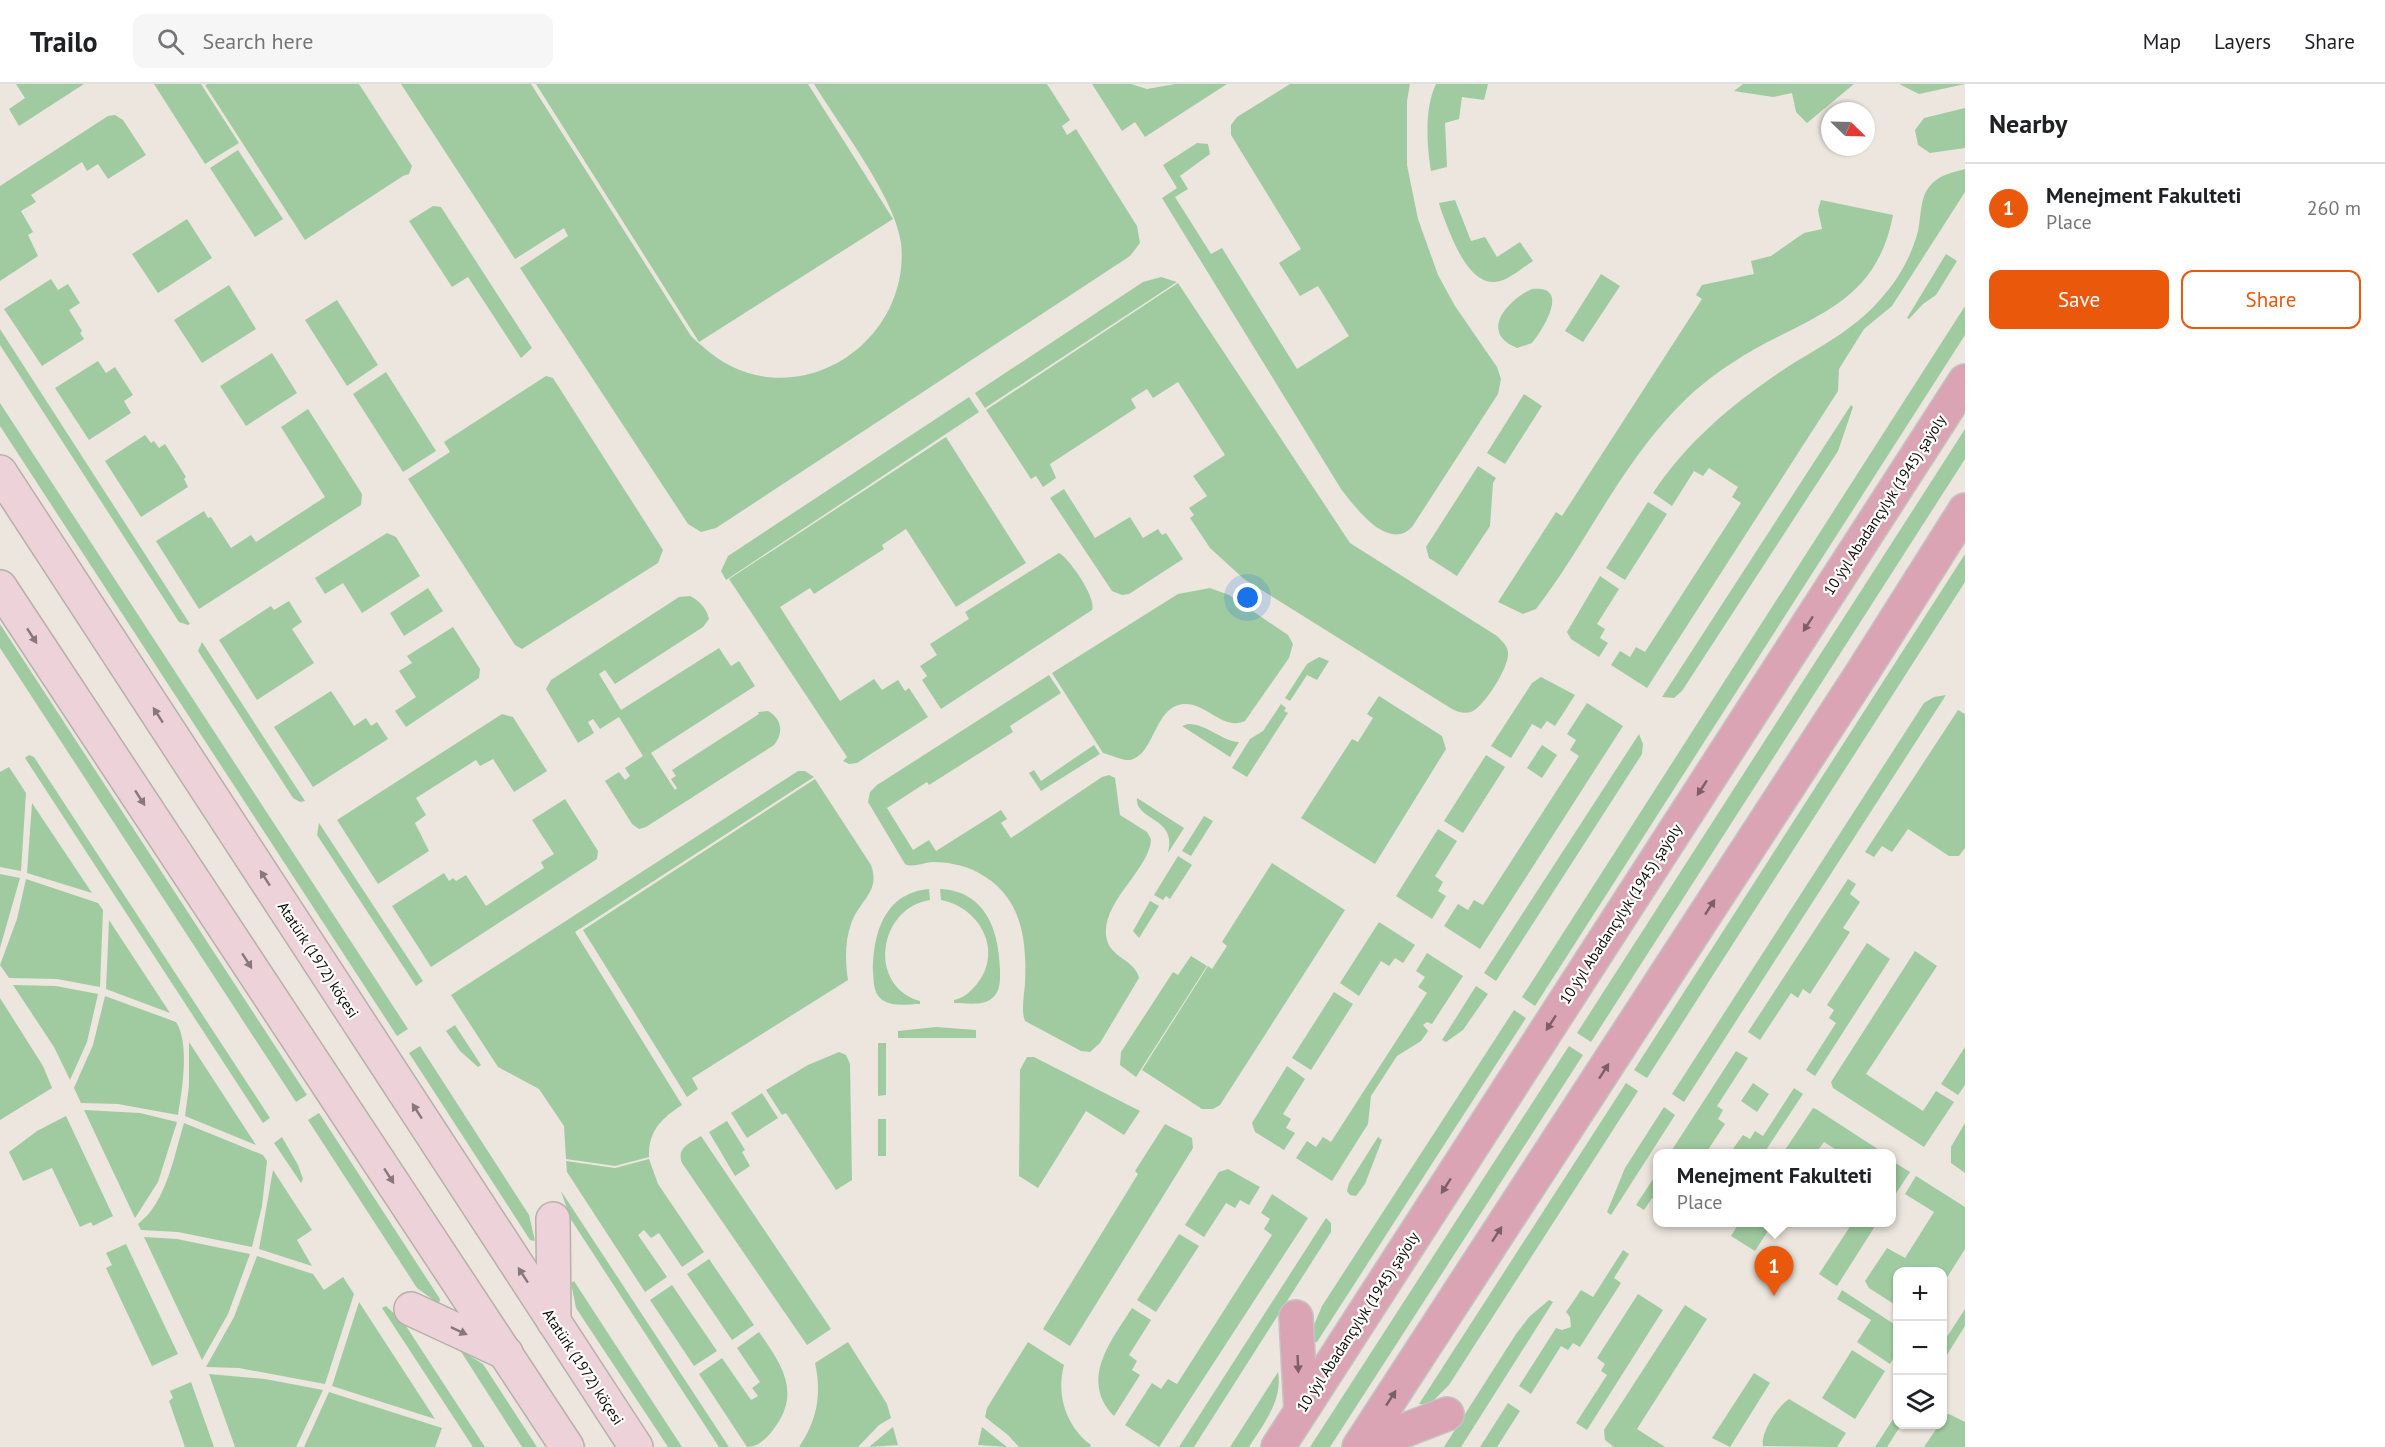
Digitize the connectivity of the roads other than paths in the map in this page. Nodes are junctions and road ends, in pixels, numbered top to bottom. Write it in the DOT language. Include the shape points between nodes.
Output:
graph roads {
  1 [pos="1965,381"];
  2 [pos="0,472"];
  3 [pos="1965,510"];
  4 [pos="0,587"];
  5 [pos="553,1219"];
  6 [pos="411,1309"];
  7 [pos="1296,1317"];
  8 [pos="554,1322"];
  9 [pos="506,1353"];
  10 [pos="1301,1411"];
  11 [pos="1447,1414"];
  12 [pos="567,1447"];
  13 [pos="636,1447"];
  14 [pos="1278,1447"];
  15 [pos="1360,1447"];
  1 -- 10 [label="main road, 10 ýyl Abadançylyk (1945) şaýoly, one-way"];
  8 -- 2 [label="main road, Atatürk (1972) köçesi, one-way"];
  15 -- 3 [label="main road, one-way"];
  4 -- 9 [label="main road, one-way"];
  5 -- 8 [label="main road"];
  6 -- 9 [label="main road, one-way"];
  7 -- 10 [label="main road, one-way"];
  8 -- 13 [label="main road, Atatürk (1972) köçesi"];
  9 -- 12 [label="main road"];
  10 -- 14 [label="main road, 10 ýyl Abadançylyk (1945) şaýoly"];
  11 -- 15 [label="main road"];
}
